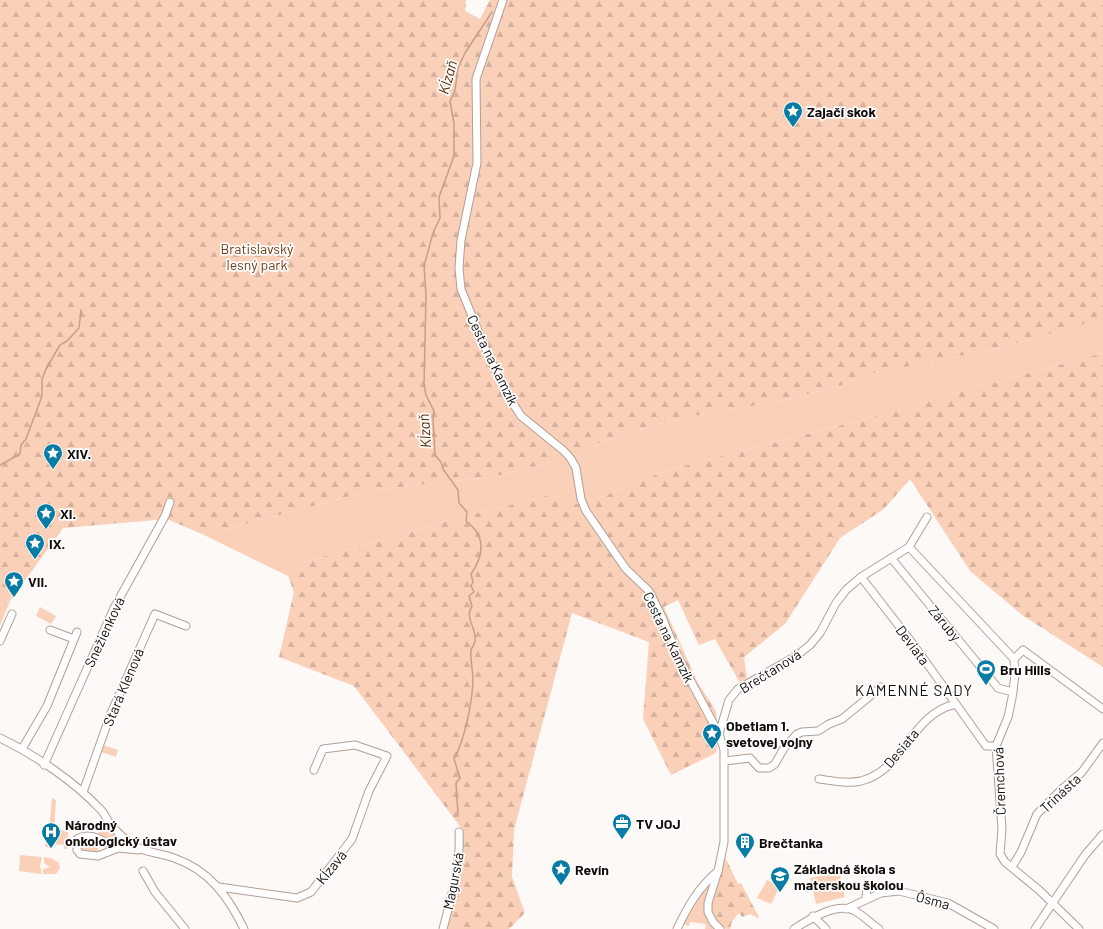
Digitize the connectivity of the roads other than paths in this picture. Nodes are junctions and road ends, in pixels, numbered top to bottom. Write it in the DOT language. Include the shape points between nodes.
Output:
graph roads {
  1 [pos="503,0"];
  2 [pos="170,502"];
  3 [pos="927,516"];
  4 [pos="909,547"];
  5 [pos="891,558"];
  6 [pos="861,577"];
  7 [pos="12,614"];
  8 [pos="186,626"];
  9 [pos="50,630"];
  10 [pos="77,632"];
  11 [pos="74,639"];
  12 [pos="0,641"];
  13 [pos="1014,659"];
  14 [pos="881,687"];
  15 [pos="1013,692"];
  16 [pos="956,704"];
  17 [pos="1103,709"];
  18 [pos="719,734"];
  19 [pos="0,738"];
  20 [pos="1103,743"];
  21 [pos="996,746"];
  22 [pos="22,749"];
  23 [pos="725,760"];
  24 [pos="44,765"];
  25 [pos="314,770"];
  26 [pos="818,779"];
  27 [pos="83,792"];
  28 [pos="459,832"];
  29 [pos="1103,834"];
  30 [pos="118,848"];
  31 [pos="143,850"];
  32 [pos="1012,867"];
  33 [pos="143,871"];
  34 [pos="718,871"];
  35 [pos="867,886"];
  36 [pos="219,887"];
  37 [pos="868,897"];
  38 [pos="1053,904"];
  39 [pos="846,909"];
  40 [pos="814,916"];
  41 [pos="871,926"];
  42 [pos="185,929"];
  43 [pos="244,929"];
  44 [pos="443,929"];
  45 [pos="679,929"];
  46 [pos="720,929"];
  47 [pos="794,929"];
  48 [pos="826,929"];
  49 [pos="879,929"];
  50 [pos="994,929"];
  51 [pos="1035,929"];
  52 [pos="1079,929"];
  1 -- 18 [label="street, Cesta na Kamzík" via="476,80 477,163 461,240 461,290 488,355 512,402 521,416 571,459 576,468 581,499 586,511 626,569 649,591 678,657"];
  2 -- 24 [label="street, Snežienková" via="165,516 109,618"];
  3 -- 4 [label="street, Brečtanová"];
  4 -- 5 [label="street, Brečtanová"];
  4 -- 13 [label="street"];
  5 -- 6 [label="street, Brečtanová"];
  5 -- 15 [label="street, Záruby" via="998,688"];
  6 -- 16 [label="street, Deviata"];
  6 -- 18 [label="street, Brečtanová" via="841,597 820,633 804,651 738,689 729,700"];
  7 -- 12 [label="street"];
  8 -- 27 [label="street, Stará Klenová" via="155,614 111,713"];
  9 -- 11 [label="street"];
  10 -- 11 [label="street"];
  11 -- 22 [label="street" via="47,706"];
  13 -- 15 [label="street, Čremchová"];
  13 -- 17 [label="street" via="1023,650"];
  14 -- 23 [label="street" via="842,719 818,731 797,734 775,764 769,768 759,768 750,758"];
  15 -- 21 [label="street, Čremchová" via="1008,717"];
  16 -- 21 [label="street, Deviata" via="986,746"];
  16 -- 26 [label="street, Desiata" via="941,708 930,716 889,764 874,776 852,782"];
  18 -- 23 [label="street"];
  19 -- 22 [label="street"];
  20 -- 32 [label="street, Trinásta" via="1082,772 1037,814"];
  21 -- 32 [label="street, Čremchová" via="1002,829 1000,854"];
  22 -- 24 [label="street"];
  23 -- 34 [label="street" via="724,842"];
  24 -- 27 [label="street"];
  25 -- 36 [label="street, Kĺzavá" via="323,749 355,745 387,756 369,791 352,839 311,892 297,898"];
  27 -- 31 [label="street" via="102,811 112,826 133,845"];
  28 -- 44 [label="street, Magurská" via="456,878"];
  29 -- 38 [label="street"];
  30 -- 30 [label="street" via="96,837 83,836 77,839 77,850 80,854 98,856"];
  30 -- 31 [label="street"];
  31 -- 36 [label="street" via="179,860 200,871"];
  32 -- 38 [label="street, Čremchová"];
  33 -- 42 [label="street" via="155,892"];
  34 -- 45 [label="street" via="701,886 690,901"];
  34 -- 46 [label="street" via="708,903 708,912"];
  35 -- 37 [label="street"];
  36 -- 43 [label="street"];
  37 -- 39 [label="street, Ôsma"];
  37 -- 50 [label="street, Ôsma" via="888,891 899,891 948,902"];
  38 -- 51 [label="street"];
  38 -- 52 [label="street, Čremchová"];
  39 -- 40 [label="street, Ôsma"];
  39 -- 41 [label="street" via="856,912"];
  40 -- 47 [label="street"];
  40 -- 48 [label="street"];
  41 -- 49 [label="street"];
}
